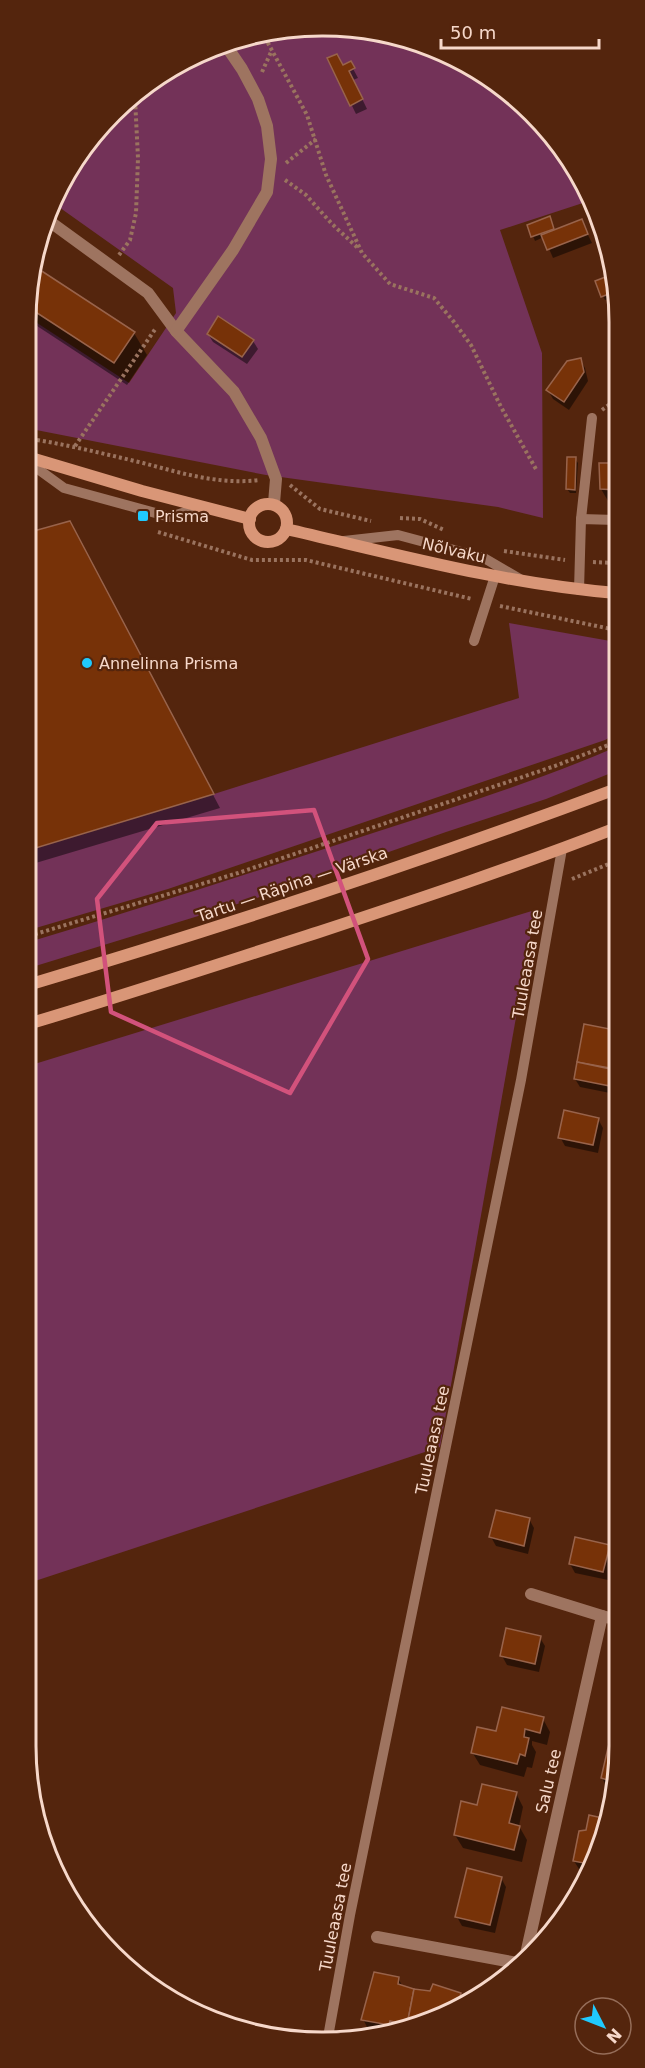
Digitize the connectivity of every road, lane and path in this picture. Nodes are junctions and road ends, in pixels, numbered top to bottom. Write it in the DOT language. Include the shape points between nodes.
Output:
graph roads {
  1 [pos="267,42"];
  2 [pos="230,51"];
  3 [pos="135,106"];
  4 [pos="316,139"];
  5 [pos="272,175"];
  6 [pos="53,224"];
  7 [pos="361,251"];
  8 [pos="110,265"];
  9 [pos="164,315"];
  10 [pos="176,331"];
  11 [pos="592,418"];
  12 [pos="36,440"];
  13 [pos="75,446"];
  14 [pos="36,460"];
  15 [pos="36,468"];
  16 [pos="537,471"];
  17 [pos="276,479"];
  18 [pos="274,503"];
  19 [pos="201,507"];
  20 [pos="320,509"];
  21 [pos="250,519"];
  22 [pos="580,519"];
  23 [pos="609,520"];
  24 [pos="286,529"];
  25 [pos="154,531"];
  26 [pos="341,541"];
  27 [pos="495,576"];
  28 [pos="523,581"];
  29 [pos="579,590"];
  30 [pos="609,592"];
  31 [pos="488,603"];
  32 [pos="609,629"];
  33 [pos="474,641"];
  34 [pos="609,745"];
  35 [pos="609,792"];
  36 [pos="609,831"];
  37 [pos="562,849"];
  38 [pos="609,864"];
  39 [pos="556,887"];
  40 [pos="36,934"];
  41 [pos="36,983"];
  42 [pos="36,1022"];
  43 [pos="531,1594"];
  44 [pos="608,1618"];
  45 [pos="377,1937"];
  46 [pos="528,1944"];
  47 [pos="510,1962"];
  48 [pos="329,2032"];
  1 -- 4 [label="path"];
  2 -- 5 [label="street" via="258,99 267,126"];
  3 -- 8 [label="path" via="136,213 130,240"];
  4 -- 5 [label="path"];
  4 -- 7 [label="path" via="326,175"];
  5 -- 7 [label="path" via="306,195"];
  5 -- 10 [label="street" via="267,192 233,250"];
  6 -- 8 [label="street"];
  7 -- 16 [label="path" via="390,284 434,298 454,322 471,345"];
  8 -- 9 [label="street" via="148,293"];
  9 -- 10 [label="street"];
  9 -- 13 [label="path"];
  10 -- 17 [label="street" via="234,392 261,438"];
  11 -- 22 [label="lane"];
  12 -- 13 [label="path"];
  13 -- 17 [label="path" via="210,480"];
  14 -- 19 [label="main road"];
  15 -- 19 [label="lane" via="64,488 170,517"];
  17 -- 18 [label="street"];
  17 -- 20 [label="path" via="295,488"];
  18 -- 21 [label="main road" via="259,507"];
  18 -- 24 [label="main road" via="284,512"];
  19 -- 21 [label="main road"];
  21 -- 24 [label="main road" via="254,536 264,542 275,541"];
  22 -- 23 [label="lane"];
  22 -- 29 [label="lane"];
  24 -- 26 [label="main road, Nõlvaku"];
  25 -- 31 [label="path" via="252,560 306,560"];
  26 -- 27 [label="main road, Nõlvaku"];
  26 -- 28 [label="lane" via="398,535 484,558"];
  27 -- 28 [label="main road, Nõlvaku"];
  27 -- 31 [label="lane"];
  28 -- 29 [label="main road, Nõlvaku"];
  29 -- 30 [label="main road, Nõlvaku"];
  31 -- 32 [label="path"];
  31 -- 33 [label="lane"];
  34 -- 40 [label="path" via="238,873"];
  35 -- 41 [label="main road, Tartu — Räpina — Värska" via="148,949"];
  36 -- 37 [label="main road"];
  37 -- 39 [label="lane, Tuuleaasa tee"];
  37 -- 42 [label="main road" via="158,985"];
  38 -- 39 [label="path"];
  39 -- 48 [label="lane, Tuuleaasa tee" via="521,1080"];
  43 -- 44 [label="street, Salu tee"];
  44 -- 46 [label="street, Salu tee"];
  45 -- 47 [label="street"];
}
